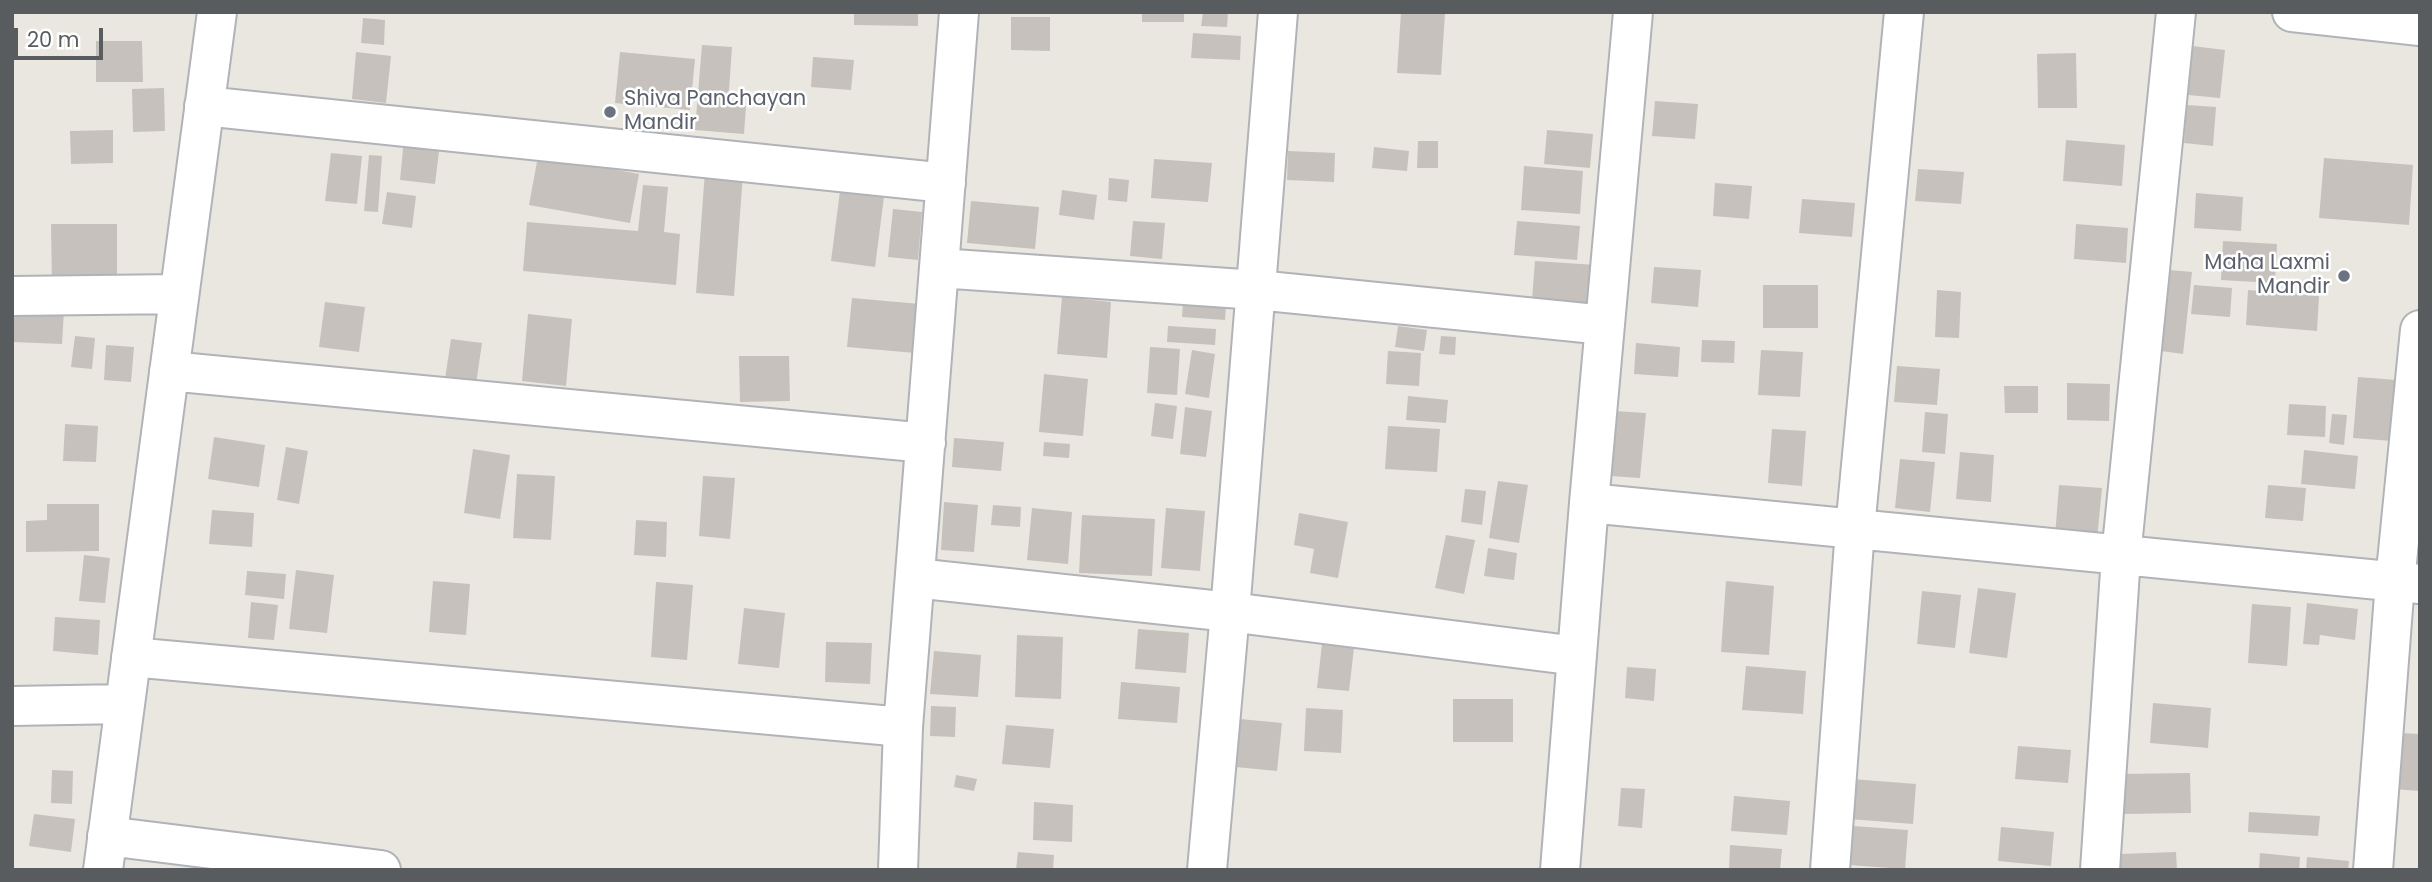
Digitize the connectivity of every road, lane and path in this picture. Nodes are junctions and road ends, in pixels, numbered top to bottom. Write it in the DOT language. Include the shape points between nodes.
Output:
graph roads {
  1 [pos="217,12"];
  2 [pos="959,12"];
  3 [pos="1278,12"];
  4 [pos="1633,12"];
  5 [pos="1904,12"];
  6 [pos="2176,12"];
  7 [pos="2308,13"];
  8 [pos="2420,26"];
  9 [pos="204,106"];
  10 [pos="946,183"];
  11 [pos="939,268"];
  12 [pos="1257,290"];
  13 [pos="179,294"];
  14 [pos="12,296"];
  15 [pos="1605,325"];
  16 [pos="2420,330"];
  17 [pos="169,371"];
  18 [pos="926,443"];
  19 [pos="1589,503"];
  20 [pos="1855,529"];
  21 [pos="2121,555"];
  22 [pos="915,578"];
  23 [pos="2407,583"];
  24 [pos="1230,612"];
  25 [pos="1577,656"];
  26 [pos="131,657"];
  27 [pos="125,704"];
  28 [pos="12,706"];
  29 [pos="903,727"];
  30 [pos="105,853"];
  31 [pos="381,870"];
  32 [pos="898,870"];
  33 [pos="1207,870"];
  34 [pos="1560,870"];
  35 [pos="1830,870"];
  36 [pos="2100,870"];
  37 [pos="2373,870"];
  1 -- 9 [label="street"];
  2 -- 10 [label="street"];
  3 -- 12 [label="street"];
  4 -- 15 [label="street"];
  5 -- 20 [label="street"];
  6 -- 21 [label="street"];
  7 -- 8 [label="street"];
  9 -- 10 [label="street"];
  9 -- 13 [label="street"];
  10 -- 11 [label="street"];
  11 -- 12 [label="street"];
  11 -- 18 [label="street"];
  12 -- 15 [label="street"];
  12 -- 24 [label="street"];
  13 -- 14 [label="street"];
  13 -- 17 [label="street"];
  15 -- 19 [label="street"];
  16 -- 23 [label="street"];
  17 -- 18 [label="street"];
  17 -- 26 [label="street"];
  18 -- 22 [label="street"];
  19 -- 20 [label="street"];
  19 -- 25 [label="street"];
  20 -- 21 [label="street"];
  20 -- 35 [label="street"];
  21 -- 23 [label="street"];
  21 -- 36 [label="street"];
  22 -- 24 [label="street"];
  22 -- 29 [label="street"];
  23 -- 37 [label="street"];
  24 -- 25 [label="street"];
  24 -- 33 [label="street"];
  25 -- 34 [label="street"];
  26 -- 27 [label="street"];
  26 -- 29 [label="street"];
  27 -- 28 [label="street"];
  27 -- 30 [label="street"];
  29 -- 32 [label="street"];
  30 -- 31 [label="street"];
}
